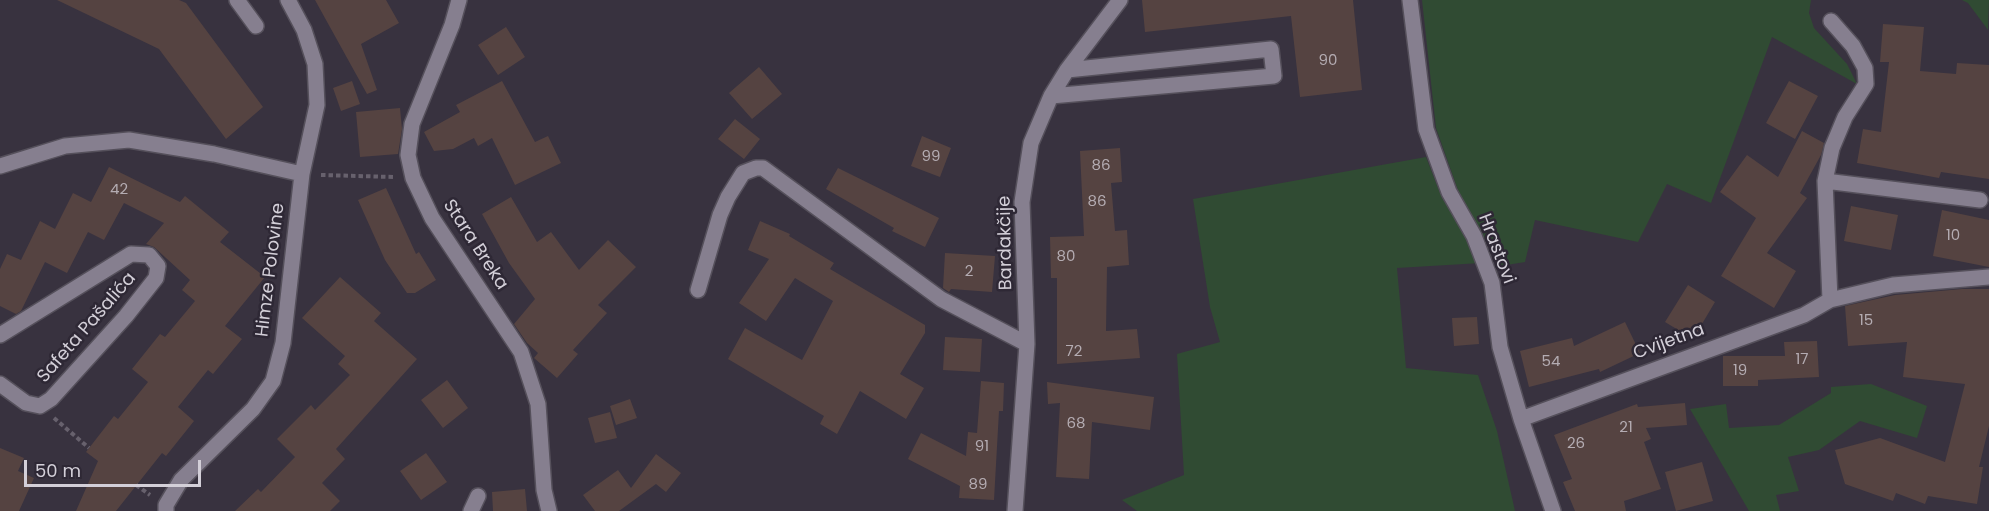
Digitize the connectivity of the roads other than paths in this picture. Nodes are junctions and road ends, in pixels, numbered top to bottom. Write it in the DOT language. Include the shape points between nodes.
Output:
graph roads {
  1 [pos="237,0"];
  2 [pos="288,0"];
  3 [pos="459,0"];
  4 [pos="1120,0"];
  5 [pos="1410,0"];
  6 [pos="1831,21"];
  7 [pos="256,26"];
  8 [pos="1067,70"];
  9 [pos="1051,96"];
  10 [pos="0,166"];
  11 [pos="302,174"];
  12 [pos="1826,181"];
  13 [pos="1980,200"];
  14 [pos="1989,277"];
  15 [pos="698,290"];
  16 [pos="1830,300"];
  17 [pos="0,335"];
  18 [pos="1027,344"];
  19 [pos="0,384"];
  20 [pos="1521,419"];
  21 [pos="478,496"];
  22 [pos="166,511"];
  23 [pos="471,511"];
  24 [pos="549,511"];
  25 [pos="1015,511"];
  26 [pos="1553,511"];
  1 -- 7 [label="street"];
  2 -- 11 [label="street, Himze Polovine" via="304,30 315,64 317,105"];
  3 -- 24 [label="street, Stara Breka" via="412,124 408,155 413,178 432,218 521,351 538,404"];
  4 -- 8 [label="street, Bardakčije"];
  5 -- 20 [label="street, Hrastovi" via="1426,129 1449,192 1474,236 1492,283 1500,347"];
  6 -- 12 [label="street" via="1853,45 1865,68 1866,84 1845,117 1832,148"];
  8 -- 9 [label="street, Bardakčije"];
  8 -- 9 [label="street" via="1271,49 1274,76"];
  9 -- 18 [label="street, Bardakčije" via="1031,143 1022,201"];
  10 -- 11 [label="street" via="66,146 129,141 214,154"];
  11 -- 22 [label="street, Himze Polovine" via="283,343 273,381 253,409 181,480"];
  12 -- 13 [label="street"];
  12 -- 16 [label="street"];
  14 -- 16 [label="street, Cvijetna" via="1893,285"];
  15 -- 18 [label="street" via="728,197 743,173 763,168 941,299"];
  16 -- 20 [label="street, Cvijetna" via="1804,315"];
  17 -- 19 [label="street, Safeta Pašalića" via="131,254 149,255 158,266 156,278 126,316 51,399 40,406 26,403"];
  18 -- 25 [label="street, Bardakčije"];
  20 -- 26 [label="street, Hrastovi"];
  21 -- 23 [label="street"];
}
